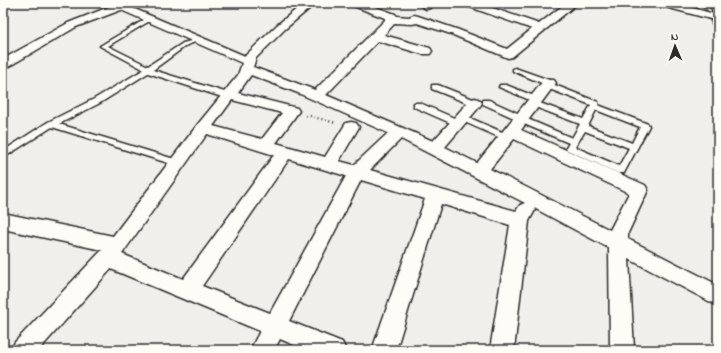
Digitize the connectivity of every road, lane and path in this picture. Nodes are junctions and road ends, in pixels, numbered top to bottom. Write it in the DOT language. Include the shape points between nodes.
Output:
graph roads {
  1 [pos="311,3"];
  2 [pos="355,3"];
  3 [pos="468,3"];
  4 [pos="572,3"];
  5 [pos="662,3"];
  6 [pos="710,3"];
  7 [pos="126,4"];
  8 [pos="717,16"];
  9 [pos="149,19"];
  10 [pos="391,19"];
  11 [pos="540,28"];
  12 [pos="376,36"];
  13 [pos="196,40"];
  14 [pos="426,51"];
  15 [pos="3,64"];
  16 [pos="248,66"];
  17 [pos="147,69"];
  18 [pos="515,70"];
  19 [pos="548,84"];
  20 [pos="435,87"];
  21 [pos="503,87"];
  22 [pos="229,95"];
  23 [pos="317,96"];
  24 [pos="534,101"];
  25 [pos="480,103"];
  26 [pos="417,104"];
  27 [pos="594,106"];
  28 [pos="461,120"];
  29 [pos="51,124"];
  30 [pos="584,125"];
  31 [pos="514,126"];
  32 [pos="351,127"];
  33 [pos="203,128"];
  34 [pos="399,132"];
  35 [pos="574,142"];
  36 [pos="265,146"];
  37 [pos="634,147"];
  38 [pos="435,149"];
  39 [pos="286,152"];
  40 [pos="3,155"];
  41 [pos="178,163"];
  42 [pos="329,165"];
  43 [pos="479,172"];
  44 [pos="356,173"];
  45 [pos="435,195"];
  46 [pos="533,200"];
  47 [pos="520,220"];
  48 [pos="3,221"];
  49 [pos="618,245"];
  50 [pos="112,252"];
  51 [pos="187,291"];
  52 [pos="718,296"];
  53 [pos="274,327"];
  54 [pos="23,350"];
  55 [pos="262,350"];
  56 [pos="334,350"];
  57 [pos="384,350"];
  58 [pos="502,350"];
  59 [pos="622,350"];
  1 -- 16 [label="street" via="250,57"];
  2 -- 10 [label="street" via="391,16"];
  3 -- 11 [label="street"];
  4 -- 11 [label="street"];
  5 -- 8 [label="street"];
  6 -- 8 [label="lane"];
  7 -- 9 [label="street" via="125,9"];
  7 -- 15 [label="street" via="72,25"];
  9 -- 13 [label="street"];
  9 -- 17 [label="lane" via="103,46"];
  10 -- 11 [label="street" via="412,21 414,18 508,54"];
  10 -- 12 [label="street"];
  12 -- 14 [label="street"];
  12 -- 23 [label="street"];
  13 -- 16 [label="street"];
  13 -- 17 [label="lane" via="185,44"];
  16 -- 22 [label="street" via="244,76"];
  16 -- 23 [label="street"];
  17 -- 22 [label="lane"];
  17 -- 29 [label="lane" via="97,100"];
  18 -- 19 [label="lane"];
  19 -- 24 [label="street"];
  19 -- 27 [label="lane" via="595,104"];
  20 -- 25 [label="lane"];
  21 -- 24 [label="lane"];
  22 -- 33 [label="street"];
  22 -- 36 [label="street" via="292,111"];
  23 -- 34 [label="street"];
  24 -- 30 [label="lane"];
  24 -- 31 [label="street"];
  25 -- 28 [label="street"];
  25 -- 31 [label="lane"];
  26 -- 28 [label="lane"];
  27 -- 30 [label="lane"];
  27 -- 37 [label="lane" via="644,126"];
  28 -- 31 [label="lane"];
  28 -- 38 [label="street"];
  29 -- 40 [label="lane"];
  29 -- 41 [label="lane"];
  30 -- 35 [label="lane"];
  30 -- 37 [label="lane"];
  31 -- 35 [label="lane"];
  31 -- 43 [label="street"];
  31 -- 49 [label="street" via="639,190 618,233"];
  32 -- 42 [label="street"];
  33 -- 36 [label="street"];
  33 -- 41 [label="street"];
  34 -- 38 [label="street"];
  34 -- 44 [label="street"];
  35 -- 37 [label="lane" via="570,148 621,171"];
  36 -- 39 [label="street"];
  38 -- 43 [label="street"];
  39 -- 42 [label="street"];
  39 -- 51 [label="street"];
  41 -- 50 [label="street"];
  42 -- 44 [label="street"];
  43 -- 46 [label="street"];
  44 -- 45 [label="street"];
  44 -- 53 [label="street"];
  45 -- 47 [label="street"];
  45 -- 57 [label="street"];
  46 -- 47 [label="street"];
  46 -- 49 [label="street"];
  47 -- 58 [label="street"];
  48 -- 50 [label="street"];
  49 -- 52 [label="street"];
  49 -- 59 [label="street"];
  50 -- 51 [label="street"];
  50 -- 54 [label="street"];
  51 -- 53 [label="street"];
  53 -- 55 [label="street"];
  53 -- 56 [label="street"];
}
